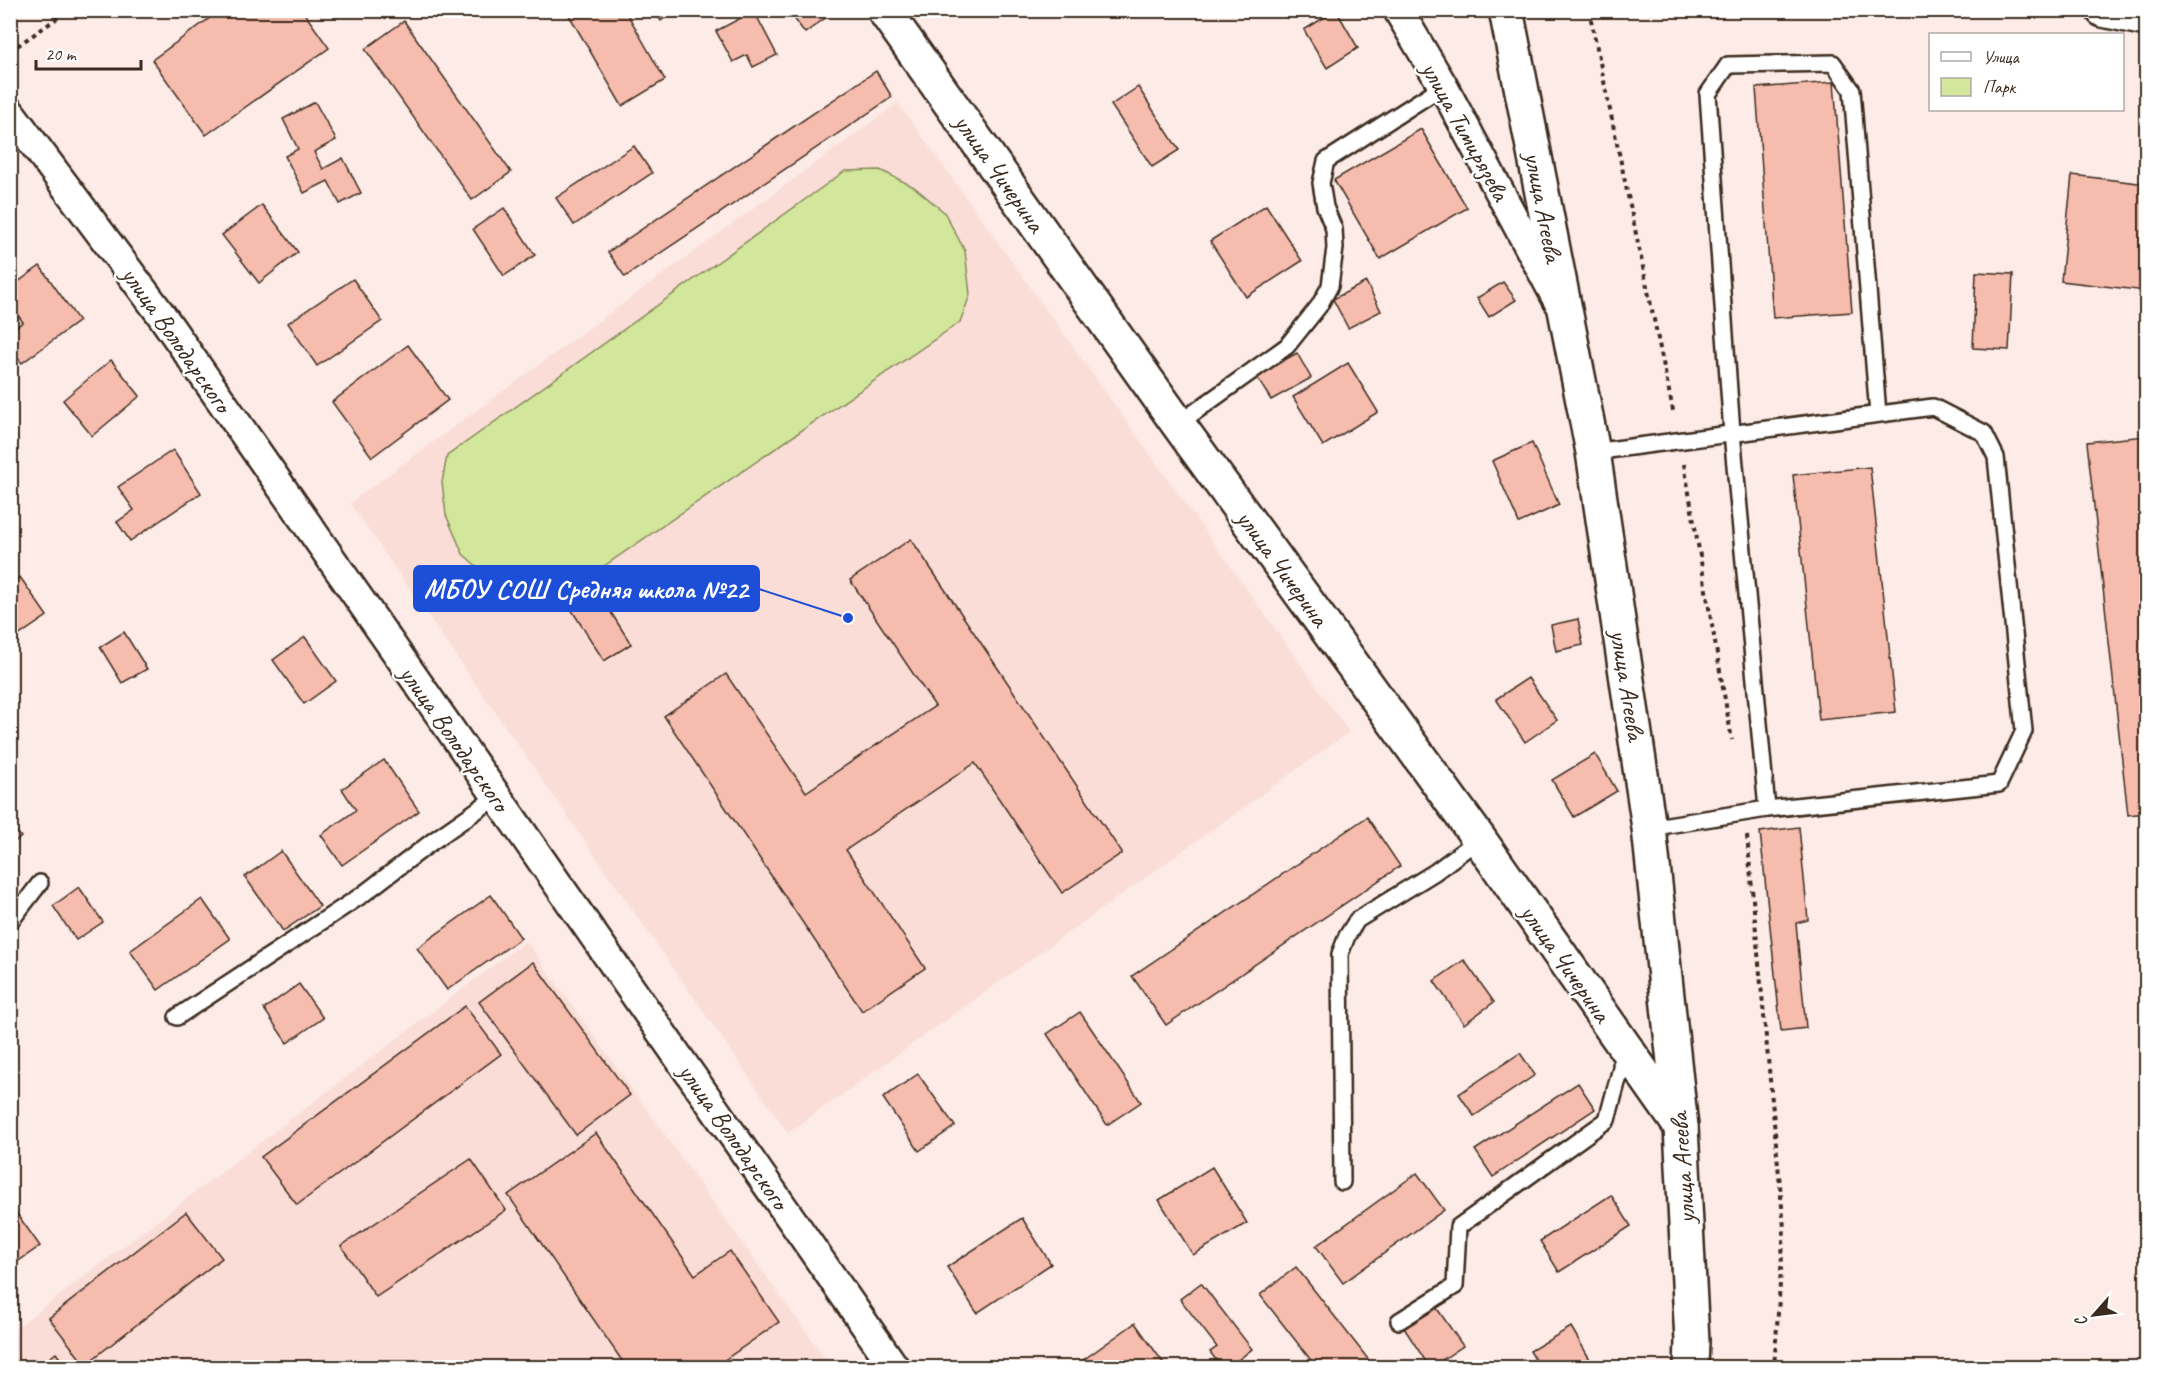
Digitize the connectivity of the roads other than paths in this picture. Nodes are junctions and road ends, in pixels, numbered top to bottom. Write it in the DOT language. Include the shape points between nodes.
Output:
graph roads {
  1 [pos="884,10"];
  2 [pos="1398,10"];
  3 [pos="1506,10"];
  4 [pos="2103,10"];
  5 [pos="2145,16"];
  6 [pos="1443,86"];
  7 [pos="10,112"];
  8 [pos="1566,316"];
  9 [pos="1878,414"];
  10 [pos="1178,424"];
  11 [pos="1732,433"];
  12 [pos="1593,452"];
  13 [pos="496,797"];
  14 [pos="1767,809"];
  15 [pos="1649,828"];
  16 [pos="1479,839"];
  17 [pos="40,883"];
  18 [pos="10,922"];
  19 [pos="177,1017"];
  20 [pos="1623,1045"];
  21 [pos="1681,1127"];
  22 [pos="1342,1182"];
  23 [pos="1399,1321"];
  24 [pos="895,1368"];
  25 [pos="1691,1368"];
  1 -- 10 [label="main road, улица Чичерина"];
  2 -- 6 [label="street, улица Тимирязева"];
  3 -- 8 [label="main road, улица Агеева"];
  4 -- 5 [label="main road"];
  6 -- 8 [label="street, улица Тимирязева"];
  6 -- 10 [label="lane" via="1326,161 1321,183 1334,229 1335,248 1330,286 1287,346"];
  7 -- 13 [label="street, улица Володарского" via="160,313"];
  8 -- 12 [label="main road, улица Агеева"];
  9 -- 11 [label="lane"];
  9 -- 11 [label="lane" via="1852,90 1833,63 1728,64 1708,94"];
  9 -- 14 [label="lane" via="1933,406 1984,433 1996,457 2024,731 1999,784"];
  10 -- 16 [label="main road, улица Чичерина"];
  11 -- 12 [label="lane"];
  11 -- 14 [label="lane"];
  12 -- 15 [label="main road, улица Агеева"];
  13 -- 19 [label="lane" via="362,895"];
  13 -- 24 [label="street, улица Володарского"];
  14 -- 15 [label="lane"];
  15 -- 21 [label="main road, улица Агеева"];
  16 -- 20 [label="main road, улица Чичерина"];
  16 -- 22 [label="lane" via="1435,872 1357,920 1347,936 1340,954"];
  17 -- 18 [label="lane"];
  20 -- 21 [label="main road, улица Чичерина"];
  20 -- 23 [label="lane" via="1607,1120 1458,1227 1455,1286"];
  21 -- 25 [label="main road, улица Агеева"];
}
